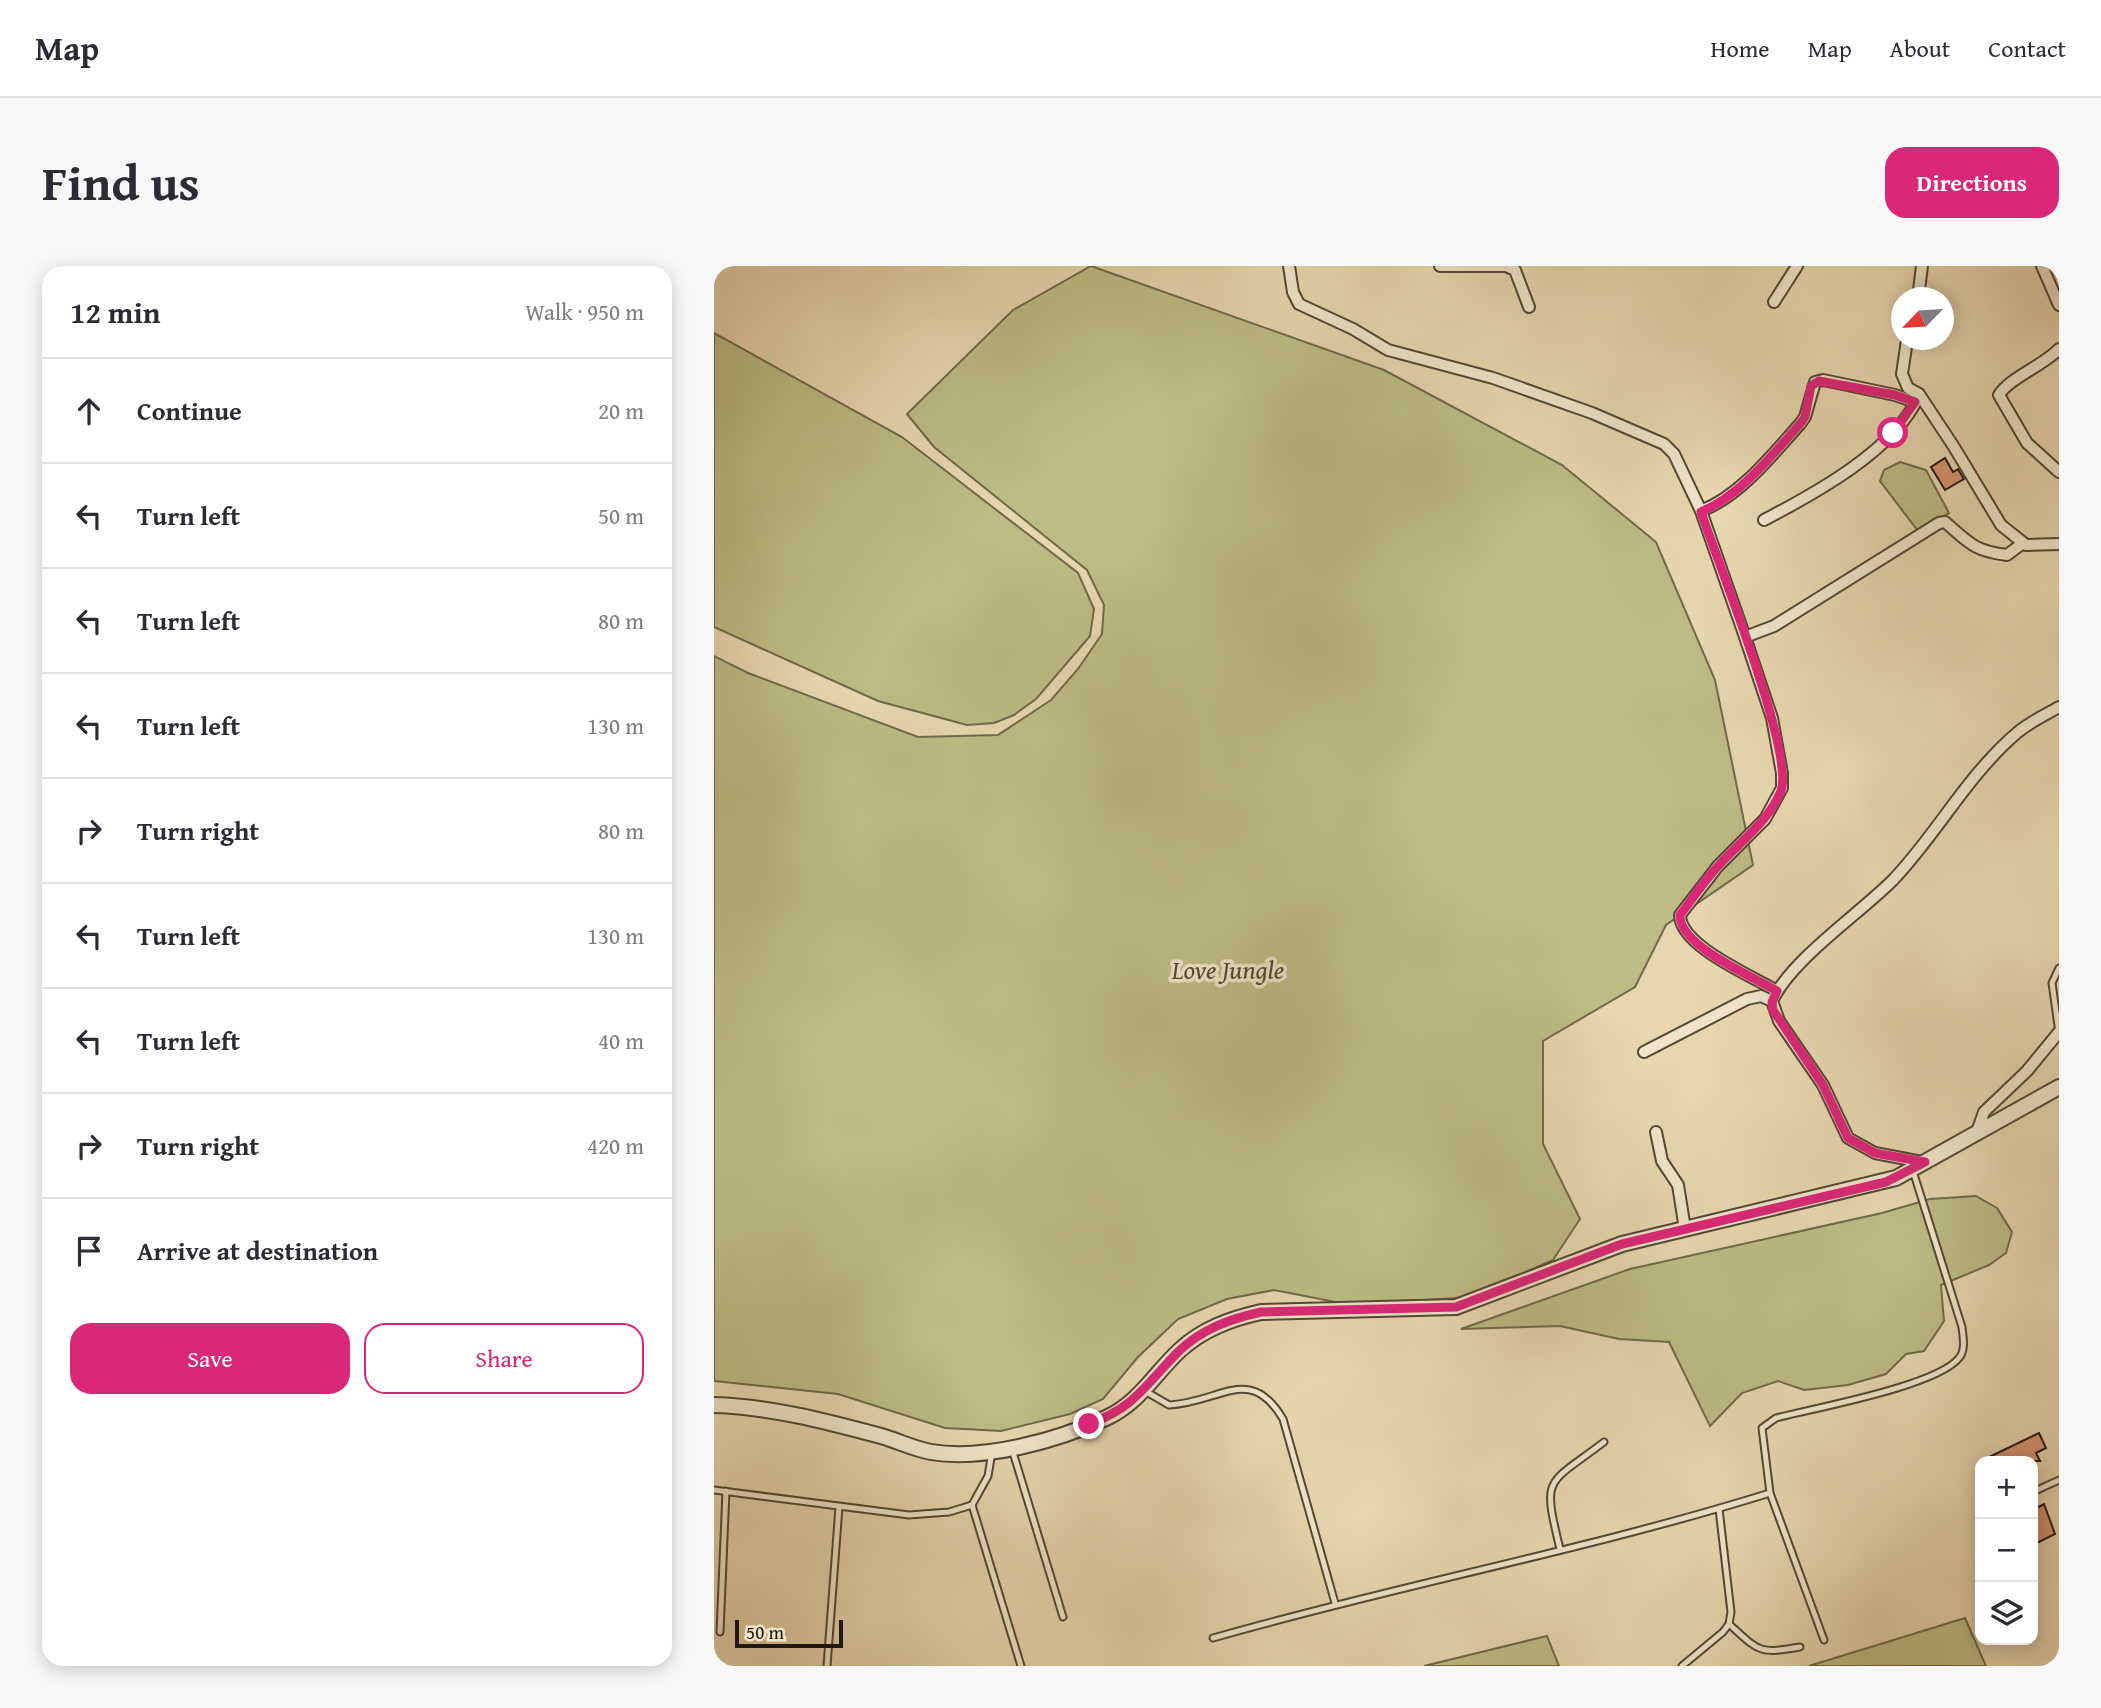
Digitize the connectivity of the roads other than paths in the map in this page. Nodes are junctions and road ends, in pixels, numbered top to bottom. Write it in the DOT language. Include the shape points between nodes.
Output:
graph roads {
  1 [pos="1289,266"];
  2 [pos="1440,266"];
  3 [pos="1797,266"];
  4 [pos="1922,266"];
  5 [pos="2042,266"];
  6 [pos="1919,287"];
  7 [pos="1774,302"];
  8 [pos="2059,304"];
  9 [pos="1529,307"];
  10 [pos="2059,349"];
  11 [pos="1906,350"];
  12 [pos="1917,398"];
  13 [pos="2059,472"];
  14 [pos="1701,512"];
  15 [pos="1764,520"];
  16 [pos="2023,543"];
  17 [pos="2059,544"];
  18 [pos="1745,637"];
  19 [pos="2059,707"];
  20 [pos="2059,968"];
  21 [pos="1774,996"];
  22 [pos="2059,1032"];
  23 [pos="1644,1052"];
  24 [pos="2059,1087"];
  25 [pos="1656,1132"];
  26 [pos="1977,1132"];
  27 [pos="1919,1166"];
  28 [pos="1685,1230"];
  29 [pos="1145,1391"];
  30 [pos="714,1405"];
  31 [pos="1604,1442"];
  32 [pos="1011,1447"];
  33 [pos="992,1450"];
  34 [pos="2059,1480"];
  35 [pos="714,1490"];
  36 [pos="2038,1490"];
  37 [pos="726,1491"];
  38 [pos="1770,1493"];
  39 [pos="972,1504"];
  40 [pos="839,1507"];
  41 [pos="1719,1509"];
  42 [pos="1560,1549"];
  43 [pos="1335,1603"];
  44 [pos="1063,1617"];
  45 [pos="1729,1623"];
  46 [pos="720,1632"];
  47 [pos="1213,1639"];
  48 [pos="1824,1640"];
  49 [pos="1800,1647"];
  50 [pos="827,1666"];
  51 [pos="1021,1666"];
  52 [pos="1682,1666"];
  1 -- 14 [label="street" via="1299,304 1388,351 1493,378 1592,412 1664,444 1674,454"];
  2 -- 9 [label="street" via="1506,266 1515,270"];
  3 -- 7 [label="street"];
  4 -- 6 [label="street"];
  5 -- 8 [label="street"];
  10 -- 13 [label="street" via="1999,395 2027,443"];
  11 -- 12 [label="street" via="1902,374"];
  12 -- 14 [label="street" via="1815,382 1800,424 1755,472 1716,506"];
  12 -- 15 [label="street" via="1877,449 1828,486"];
  12 -- 16 [label="street" via="2001,525"];
  14 -- 18 [label="street"];
  16 -- 17 [label="street"];
  16 -- 18 [label="street" via="2007,555 1985,552 1970,546 1945,522 1940,523 1774,626"];
  18 -- 21 [label="street" via="1781,753 1782,788 1765,819 1718,866 1680,921 1693,942"];
  19 -- 21 [label="street" via="1999,750 1903,869 1796,968"];
  20 -- 22 [label="lane" via="2052,983"];
  21 -- 23 [label="street" via="1747,999"];
  21 -- 27 [label="street" via="1779,1021 1823,1085 1848,1138 1875,1153"];
  22 -- 26 [label="street" via="1984,1112"];
  24 -- 26 [label="street"];
  25 -- 28 [label="street" via="1662,1161 1678,1185"];
  26 -- 27 [label="street"];
  27 -- 28 [label="street" via="1886,1182"];
  27 -- 38 [label="lane" via="1962,1327 1961,1357 1921,1379 1768,1422 1762,1428 1762,1441"];
  28 -- 29 [label="street" via="1588,1255 1456,1307 1261,1312 1232,1319 1180,1350"];
  29 -- 32 [label="street" via="1108,1417 1061,1436"];
  29 -- 43 [label="lane" via="1169,1405 1244,1389 1259,1390 1272,1400 1283,1419"];
  30 -- 33 [label="street" via="790,1413 933,1453 965,1455"];
  31 -- 42 [label="lane" via="1555,1479 1549,1490"];
  32 -- 33 [label="street"];
  32 -- 44 [label="lane"];
  33 -- 39 [label="lane" via="988,1476"];
  34 -- 36 [label="lane"];
  35 -- 37 [label="lane"];
  37 -- 40 [label="lane"];
  37 -- 46 [label="lane"];
  38 -- 41 [label="lane"];
  38 -- 48 [label="lane"];
  39 -- 40 [label="lane" via="928,1516"];
  39 -- 51 [label="lane"];
  40 -- 50 [label="lane"];
  41 -- 42 [label="lane"];
  41 -- 45 [label="lane"];
  42 -- 43 [label="lane"];
  43 -- 47 [label="lane"];
  45 -- 49 [label="lane" via="1760,1650"];
  45 -- 52 [label="lane"];
}
